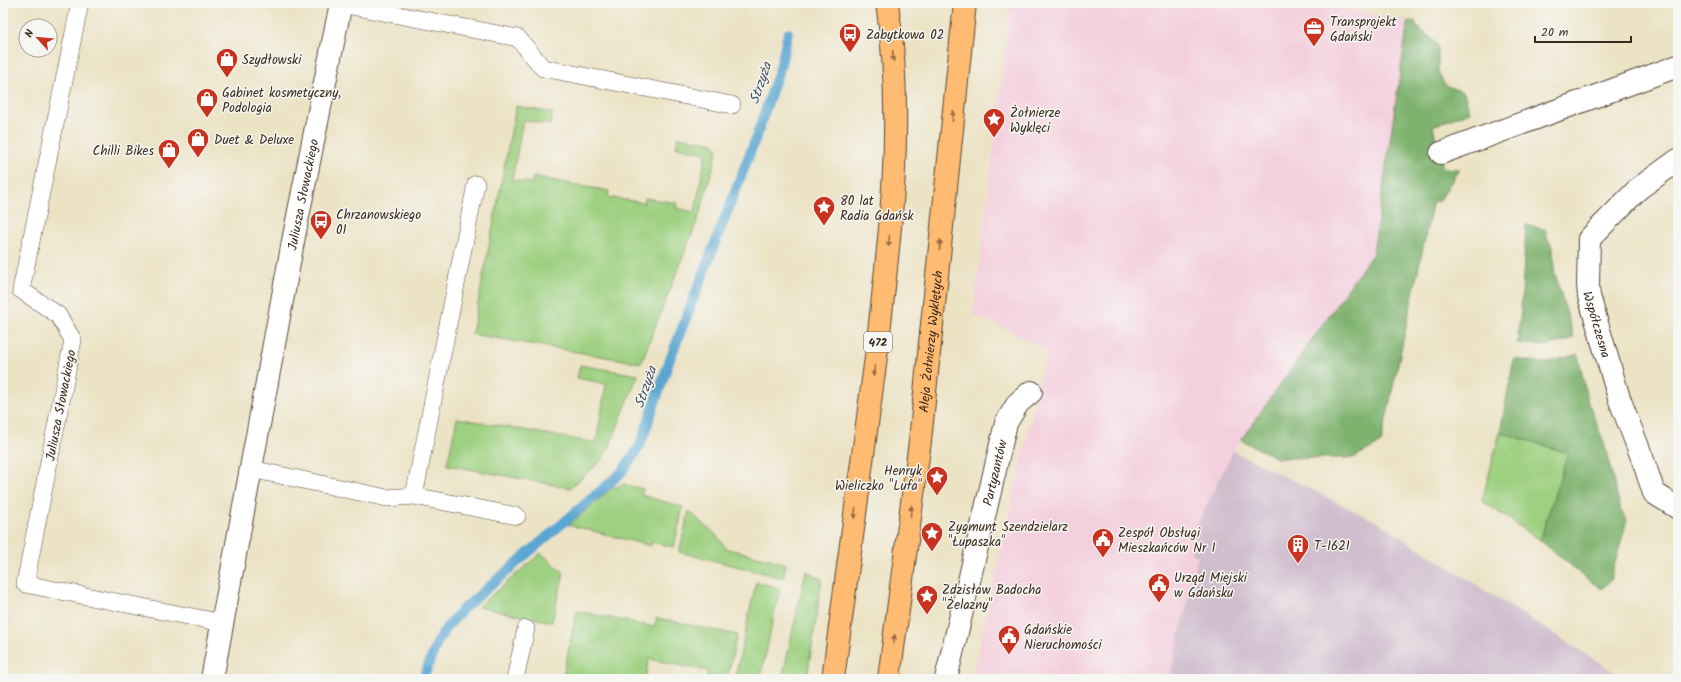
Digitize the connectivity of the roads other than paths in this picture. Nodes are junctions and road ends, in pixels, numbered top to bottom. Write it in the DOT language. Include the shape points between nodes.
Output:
graph roads {
  1 [pos="80,3"];
  2 [pos="341,3"];
  3 [pos="887,3"];
  4 [pos="965,3"];
  5 [pos="1678,66"];
  6 [pos="732,105"];
  7 [pos="1442,153"];
  8 [pos="1678,160"];
  9 [pos="476,184"];
  10 [pos="1031,392"];
  11 [pos="251,469"];
  12 [pos="414,496"];
  13 [pos="1678,508"];
  14 [pos="517,516"];
  15 [pos="223,623"];
  16 [pos="526,629"];
  17 [pos="212,679"];
  18 [pos="515,679"];
  19 [pos="833,679"];
  20 [pos="889,679"];
  21 [pos="946,679"];
  1 -- 15 [label="lane, Juliusza Słowackiego" via="21,290 58,315 73,340 25,584"];
  2 -- 6 [label="lane" via="518,38 543,68"];
  2 -- 11 [label="street, Juliusza Słowackiego"];
  3 -- 19 [label="main road, 472, one-way" via="891,28 895,122 891,220 871,397"];
  20 -- 4 [label="main road, Aleja Żołnierzy Wyklętych, one-way" via="920,441"];
  5 -- 7 [label="street"];
  8 -- 13 [label="street, Współczesna" via="1638,189 1589,239 1588,285 1619,398 1654,493"];
  9 -- 12 [label="lane"];
  10 -- 21 [label="street, Partyzantów" via="1018,403 1006,423"];
  11 -- 12 [label="lane" via="387,498"];
  11 -- 15 [label="street, Juliusza Słowackiego"];
  12 -- 14 [label="lane"];
  15 -- 17 [label="street, Juliusza Słowackiego"];
  16 -- 18 [label="lane"];
}
